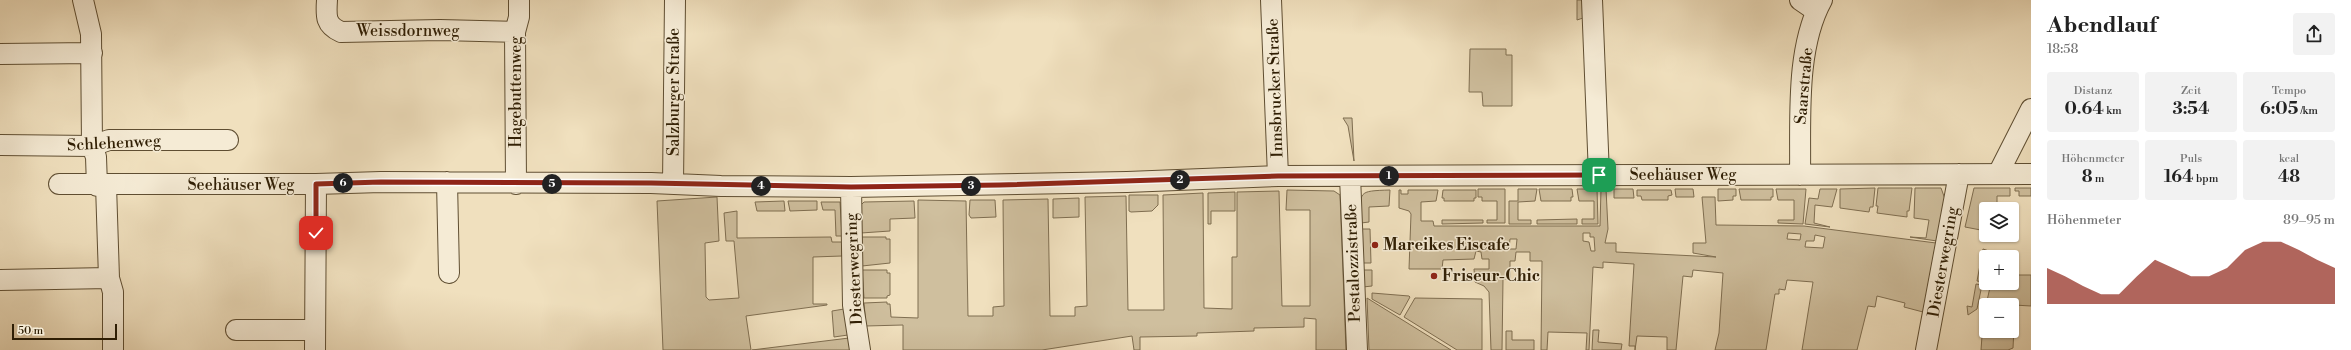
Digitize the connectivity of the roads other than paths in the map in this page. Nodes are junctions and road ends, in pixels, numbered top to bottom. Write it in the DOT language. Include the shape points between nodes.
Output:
graph roads {
  1 [pos="82,0"];
  2 [pos="327,0"];
  3 [pos="519,0"];
  4 [pos="675,0"];
  5 [pos="1272,0"];
  6 [pos="1592,0"];
  7 [pos="1813,4"];
  8 [pos="515,32"];
  9 [pos="92,53"];
  10 [pos="0,54"];
  11 [pos="2031,109"];
  12 [pos="228,140"];
  13 [pos="0,145"];
  14 [pos="92,146"];
  15 [pos="1800,174"];
  16 [pos="1959,174"];
  17 [pos="1998,174"];
  18 [pos="2031,174"];
  19 [pos="1599,175"];
  20 [pos="1278,176"];
  21 [pos="1350,176"];
  22 [pos="447,182"];
  23 [pos="58,184"];
  24 [pos="316,184"];
  25 [pos="516,184"];
  26 [pos="673,184"];
  27 [pos="102,186"];
  28 [pos="851,187"];
  29 [pos="449,273"];
  30 [pos="109,278"];
  31 [pos="0,280"];
  32 [pos="236,330"];
  33 [pos="315,330"];
  34 [pos="113,350"];
  35 [pos="315,350"];
  36 [pos="860,350"];
  37 [pos="1357,350"];
  38 [pos="1926,350"];
  1 -- 9 [label="street" via="91,34"];
  2 -- 8 [label="street, Weissdornweg" via="327,18 332,28 342,32"];
  3 -- 8 [label="street, Hagebuttenweg" via="519,17"];
  4 -- 26 [label="street, Salzburger Straße"];
  5 -- 20 [label="street, Innsbrucker Straße"];
  6 -- 19 [label="street"];
  7 -- 15 [label="street, Saarstraße" via="1802,78"];
  8 -- 25 [label="street, Hagebuttenweg"];
  9 -- 10 [label="street"];
  9 -- 14 [label="street"];
  11 -- 17 [label="street"];
  12 -- 14 [label="street, Schlehenweg" via="109,140"];
  13 -- 14 [label="street, Schlehenweg"];
  14 -- 27 [label="street"];
  15 -- 16 [label="street, Seehäuser Weg"];
  15 -- 19 [label="street, Seehäuser Weg"];
  16 -- 17 [label="street, Seehäuser Weg"];
  16 -- 38 [label="street, Diesterwegring"];
  17 -- 18 [label="street, Seehäuser Weg"];
  19 -- 21 [label="street, Seehäuser Weg"];
  20 -- 21 [label="street, Seehäuser Weg"];
  20 -- 28 [label="street, Seehäuser Weg" via="1141,182"];
  21 -- 37 [label="street, Pestalozzistraße"];
  22 -- 24 [label="street, Seehäuser Weg"];
  22 -- 25 [label="street, Seehäuser Weg"];
  22 -- 29 [label="street"];
  23 -- 27 [label="street, Seehäuser Weg"];
  24 -- 27 [label="street, Seehäuser Weg"];
  24 -- 33 [label="street"];
  25 -- 26 [label="street, Seehäuser Weg"];
  26 -- 28 [label="street, Seehäuser Weg"];
  27 -- 30 [label="street"];
  28 -- 36 [label="street, Diesterwegring" via="853,306"];
  30 -- 31 [label="street"];
  30 -- 34 [label="street" via="113,292"];
  32 -- 33 [label="street"];
  33 -- 35 [label="street"];
}
